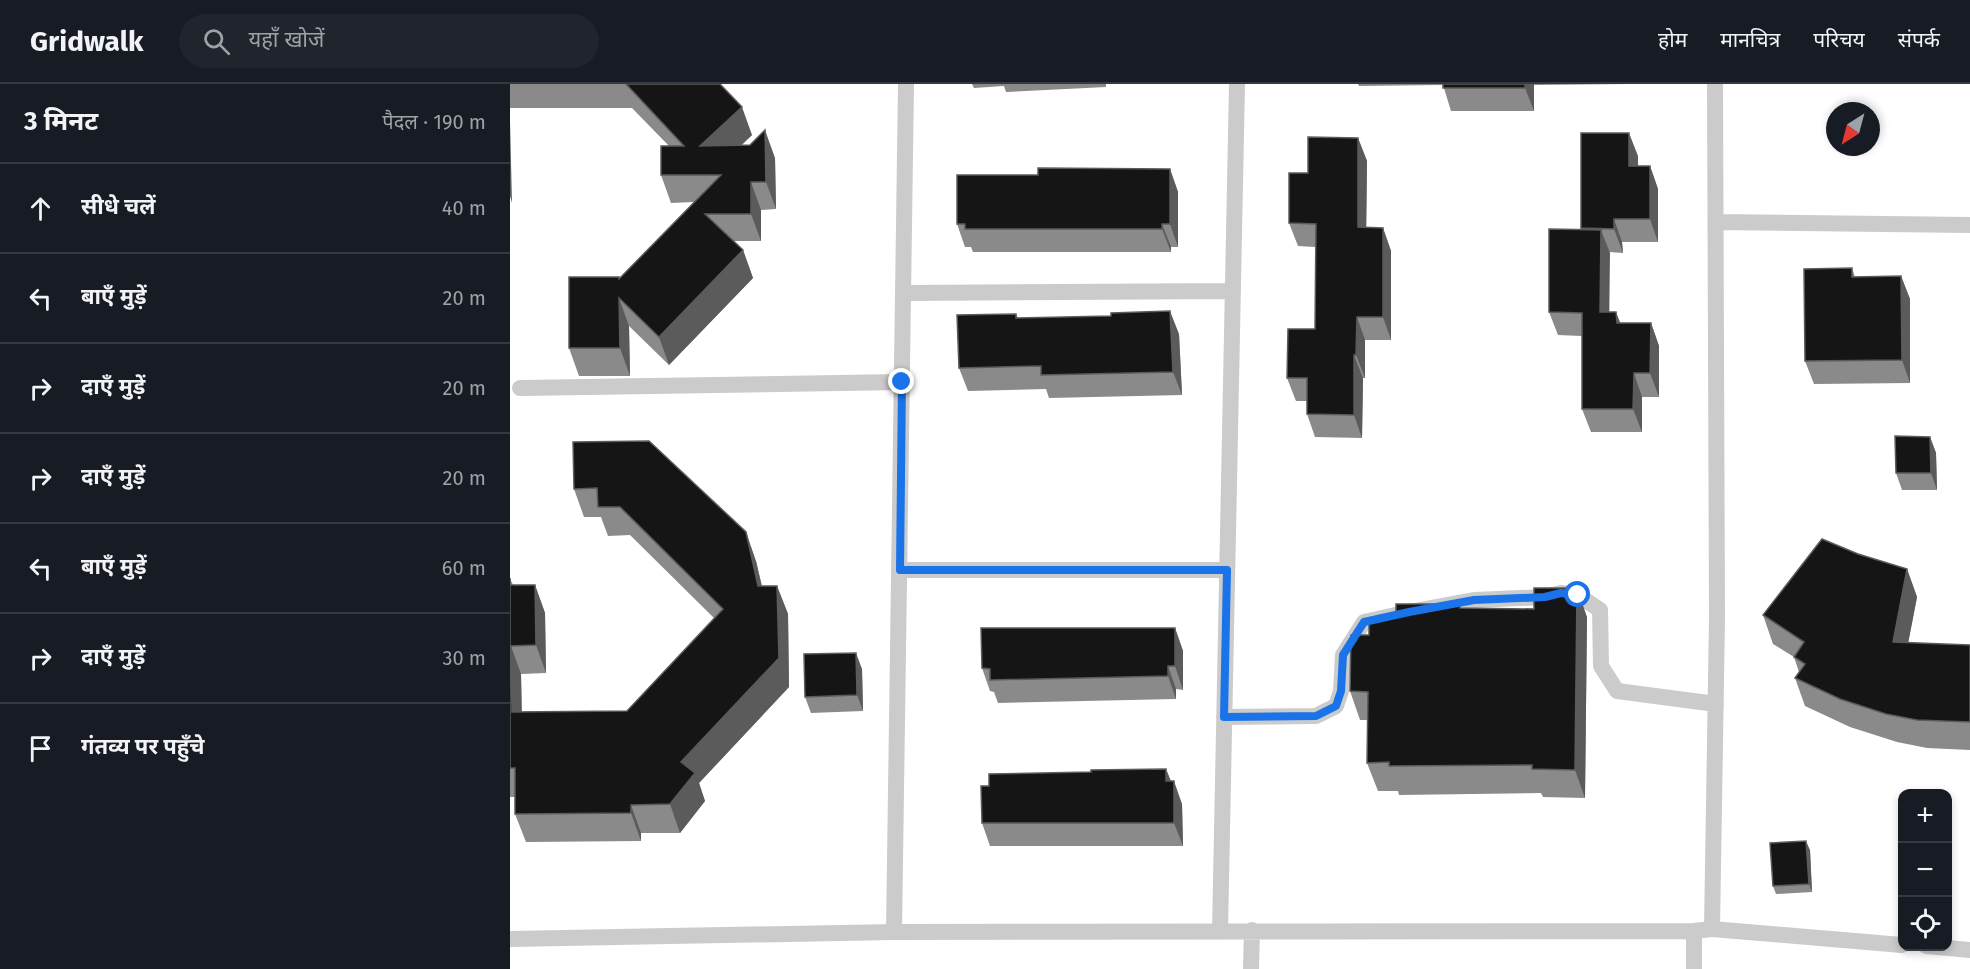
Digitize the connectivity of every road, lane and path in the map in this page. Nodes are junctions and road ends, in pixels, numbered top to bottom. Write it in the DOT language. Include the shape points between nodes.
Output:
graph roads {
  1 [pos="906,84"];
  2 [pos="1237,84"];
  3 [pos="1715,84"];
  4 [pos="1716,222"];
  5 [pos="1970,225"];
  6 [pos="1233,291"];
  7 [pos="903,293"];
  8 [pos="902,382"];
  9 [pos="520,388"];
  10 [pos="900,570"];
  11 [pos="1227,570"];
  12 [pos="1716,704"];
  13 [pos="1224,717"];
  14 [pos="1713,929"];
  15 [pos="1252,930"];
  16 [pos="1220,931"];
  17 [pos="1694,931"];
  18 [pos="894,932"];
  19 [pos="510,939"];
  20 [pos="1898,945"];
  21 [pos="1952,948"];
  22 [pos="1970,950"];
  23 [pos="1251,969"];
  24 [pos="1694,969"];
  1 -- 7 [label="lane"];
  2 -- 6 [label="lane"];
  3 -- 4 [label="lane"];
  4 -- 5 [label="lane"];
  4 -- 12 [label="lane"];
  6 -- 7 [label="lane"];
  6 -- 11 [label="lane"];
  7 -- 8 [label="lane"];
  8 -- 9 [label="lane"];
  8 -- 10 [label="lane"];
  10 -- 11 [label="lane"];
  10 -- 18 [label="lane"];
  11 -- 13 [label="lane"];
  12 -- 13 [label="lane" via="1617,691 1601,666 1600,610 1578,595 1561,593 1474,600 1364,622 1343,655 1336,706 1316,716"];
  12 -- 14 [label="lane"];
  13 -- 16 [label="lane"];
  14 -- 17 [label="lane"];
  14 -- 20 [label="lane"];
  15 -- 16 [label="lane"];
  15 -- 17 [label="lane"];
  15 -- 23 [label="lane"];
  16 -- 18 [label="lane"];
  17 -- 24 [label="lane"];
  18 -- 19 [label="lane"];
  21 -- 22 [label="lane"];
}
